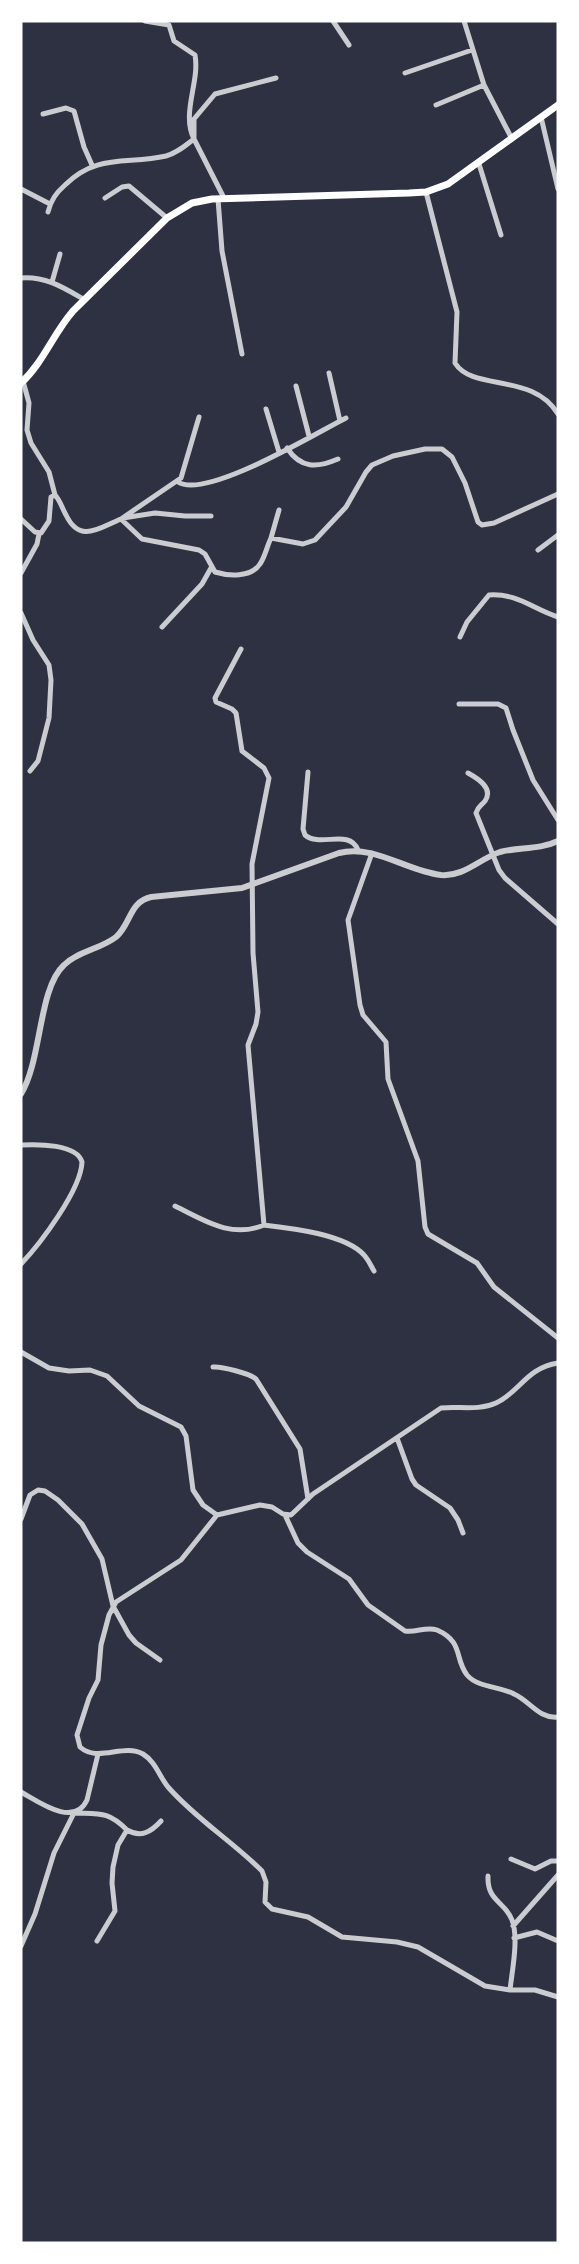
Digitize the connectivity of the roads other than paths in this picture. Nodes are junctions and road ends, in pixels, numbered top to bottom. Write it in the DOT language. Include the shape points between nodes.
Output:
graph roads {
  1 [pos="145,21"];
  2 [pos="333,21"];
  3 [pos="464,21"];
  4 [pos="169,23"];
  5 [pos="349,45"];
  6 [pos="472,50"];
  7 [pos="405,73"];
  8 [pos="276,78"];
  9 [pos="484,85"];
  10 [pos="436,105"];
  11 [pos="558,105"];
  12 [pos="43,114"];
  13 [pos="541,117"];
  14 [pos="194,139"];
  15 [pos="512,139"];
  16 [pos="478,164"];
  17 [pos="92,165"];
  18 [pos="21,189"];
  19 [pos="558,189"];
  20 [pos="426,192"];
  21 [pos="105,198"];
  22 [pos="221,198"];
  23 [pos="50,204"];
  24 [pos="48,212"];
  25 [pos="168,218"];
  26 [pos="501,235"];
  27 [pos="60,254"];
  28 [pos="21,278"];
  29 [pos="52,282"];
  30 [pos="85,300"];
  31 [pos="242,354"];
  32 [pos="329,373"];
  33 [pos="22,382"];
  34 [pos="296,386"];
  35 [pos="266,409"];
  36 [pos="558,414"];
  37 [pos="199,417"];
  38 [pos="309,436"];
  39 [pos="287,448"];
  40 [pos="279,452"];
  41 [pos="338,459"];
  42 [pos="178,482"];
  43 [pos="558,494"];
  44 [pos="55,495"];
  45 [pos="279,510"];
  46 [pos="211,516"];
  47 [pos="21,519"];
  48 [pos="121,519"];
  49 [pos="39,534"];
  50 [pos="558,535"];
  51 [pos="271,538"];
  52 [pos="538,550"];
  53 [pos="211,568"];
  54 [pos="21,573"];
  55 [pos="21,613"];
  56 [pos="558,617"];
  57 [pos="162,627"];
  58 [pos="460,637"];
  59 [pos="241,649"];
  60 [pos="459,704"];
  61 [pos="30,771"];
  62 [pos="308,772"];
  63 [pos="468,773"];
  64 [pos="558,820"];
  65 [pos="558,841"];
  66 [pos="358,850"];
  67 [pos="372,853"];
  68 [pos="493,855"];
  69 [pos="252,886"];
  70 [pos="558,924"];
  71 [pos="21,1094"];
  72 [pos="21,1145"];
  73 [pos="175,1206"];
  74 [pos="264,1225"];
  75 [pos="21,1264"];
  76 [pos="374,1271"];
  77 [pos="558,1338"];
  78 [pos="21,1352"];
  79 [pos="558,1363"];
  80 [pos="213,1367"];
  81 [pos="397,1438"];
  82 [pos="308,1499"];
  83 [pos="217,1515"];
  84 [pos="285,1515"];
  85 [pos="21,1519"];
  86 [pos="463,1533"];
  87 [pos="113,1606"];
  88 [pos="160,1660"];
  89 [pos="558,1717"];
  90 [pos="98,1754"];
  91 [pos="21,1792"];
  92 [pos="74,1813"];
  93 [pos="161,1821"];
  94 [pos="127,1830"];
  95 [pos="511,1858"];
  96 [pos="558,1861"];
  97 [pos="558,1875"];
  98 [pos="488,1876"];
  99 [pos="549,1886"];
  100 [pos="558,1888"];
  101 [pos="513,1926"];
  102 [pos="514,1938"];
  103 [pos="97,1941"];
  104 [pos="558,1941"];
  105 [pos="21,1946"];
  106 [pos="510,1990"];
  107 [pos="558,1997"];
  1 -- 4 [label="street"];
  2 -- 5 [label="street"];
  3 -- 6 [label="street"];
  4 -- 14 [label="street" via="174,41 192,51 196,58 189,120"];
  6 -- 7 [label="street"];
  6 -- 9 [label="street"];
  8 -- 14 [label="street" via="215,94 194,119"];
  9 -- 10 [label="street"];
  9 -- 15 [label="street"];
  11 -- 13 [label="main road"];
  12 -- 17 [label="street" via="66,108 74,111"];
  13 -- 15 [label="main road"];
  13 -- 19 [label="street"];
  14 -- 17 [label="street" via="164,156"];
  14 -- 22 [label="street"];
  15 -- 16 [label="main road"];
  16 -- 20 [label="main road" via="448,184"];
  16 -- 26 [label="street"];
  17 -- 23 [label="street" via="69,180"];
  18 -- 23 [label="street"];
  20 -- 22 [label="main road"];
  20 -- 36 [label="street" via="457,312 455,363 462,372 533,392 547,399"];
  21 -- 25 [label="street" via="129,186"];
  22 -- 25 [label="main road" via="192,203"];
  22 -- 31 [label="street" via="222,251"];
  23 -- 24 [label="street"];
  25 -- 30 [label="main road"];
  27 -- 29 [label="street"];
  28 -- 29 [label="street"];
  29 -- 30 [label="street"];
  30 -- 33 [label="main road" via="60,327 34,370"];
  32 -- 38 [label="street" via="343,419"];
  33 -- 44 [label="street" via="29,403 27,430 49,472"];
  34 -- 38 [label="street"];
  35 -- 40 [label="street"];
  37 -- 42 [label="street"];
  38 -- 39 [label="street"];
  39 -- 40 [label="street"];
  39 -- 41 [label="street" via="305,464 326,464"];
  40 -- 42 [label="street" via="215,482"];
  42 -- 48 [label="street"];
  43 -- 51 [label="street" via="494,523 480,524 452,458 442,449 420,449 372,465 346,507 312,542"];
  44 -- 48 [label="street" via="79,531 90,532"];
  44 -- 49 [label="street" via="51,497 50,521"];
  45 -- 51 [label="street"];
  46 -- 48 [label="street" via="155,513"];
  47 -- 49 [label="street"];
  48 -- 53 [label="street" via="142,539 201,551"];
  49 -- 54 [label="street"];
  50 -- 52 [label="street"];
  51 -- 53 [label="street" via="260,565 249,573 220,574"];
  53 -- 57 [label="street" via="202,584"];
  55 -- 61 [label="street" via="49,665 51,680 49,718 38,761"];
  56 -- 58 [label="street" via="518,598 491,595 468,620"];
  59 -- 69 [label="street" via="214,698 236,713 242,751 264,768 269,778 253,848"];
  60 -- 64 [label="street" via="498,704 506,708 533,780"];
  62 -- 66 [label="street" via="305,836 313,840 350,840"];
  63 -- 68 [label="street" via="481,780 486,789 486,797 476,813"];
  65 -- 68 [label="street"];
  66 -- 67 [label="street"];
  66 -- 69 [label="street"];
  67 -- 68 [label="street" via="445,875 459,873"];
  67 -- 77 [label="street" via="348,920 349,933 363,1015 386,1042 388,1079 418,1161 425,1227 428,1234 477,1263 495,1287"];
  68 -- 70 [label="street" via="505,878"];
  69 -- 71 [label="street" via="146,898 135,906 116,937 64,965 50,987 32,1067"];
  69 -- 74 [label="street" via="258,1012 249,1037 248,1055"];
  72 -- 75 [label="street" via="71,1150 79,1154 82,1162 77,1181 49,1232"];
  73 -- 74 [label="street" via="234,1230 248,1231"];
  74 -- 76 [label="street" via="344,1242 363,1253"];
  78 -- 83 [label="street" via="49,1368 90,1370 107,1376 139,1406 181,1427 186,1436 193,1490 203,1505"];
  79 -- 81 [label="street" via="536,1370 499,1402 482,1408 441,1408"];
  80 -- 82 [label="street" via="256,1379 300,1449"];
  81 -- 82 [label="street"];
  81 -- 86 [label="street" via="416,1485 450,1508"];
  82 -- 84 [label="street"];
  83 -- 84 [label="street" via="260,1505"];
  83 -- 87 [label="street" via="181,1560"];
  84 -- 89 [label="street" via="298,1543 349,1578 368,1605 405,1631 430,1628 448,1637 457,1647 466,1674 476,1682 513,1693 543,1716"];
  85 -- 87 [label="street" via="30,1495 38,1490 69,1510 102,1559"];
  87 -- 88 [label="street" via="132,1639"];
  87 -- 90 [label="street" via="101,1645 98,1680 76,1735 80,1747"];
  90 -- 92 [label="street" via="87,1800"];
  90 -- 106 [label="street" via="138,1752 152,1761 166,1785 194,1815 262,1870 266,1882 264,1902 269,1907 304,1916 342,1937 407,1943 485,1986"];
  91 -- 92 [label="street" via="62,1813"];
  92 -- 94 [label="street" via="109,1816"];
  92 -- 105 [label="street" via="54,1853"];
  93 -- 94 [label="street" via="147,1833"];
  94 -- 103 [label="street" via="118,1845 113,1867 115,1911"];
  95 -- 96 [label="street" via="535,1869"];
  97 -- 99 [label="street"];
  98 -- 101 [label="street" via="489,1891 510,1916"];
  99 -- 100 [label="street"];
  99 -- 101 [label="street"];
  101 -- 102 [label="street"];
  102 -- 104 [label="street" via="537,1932"];
  102 -- 106 [label="street"];
  106 -- 107 [label="street" via="535,1990"];
}
